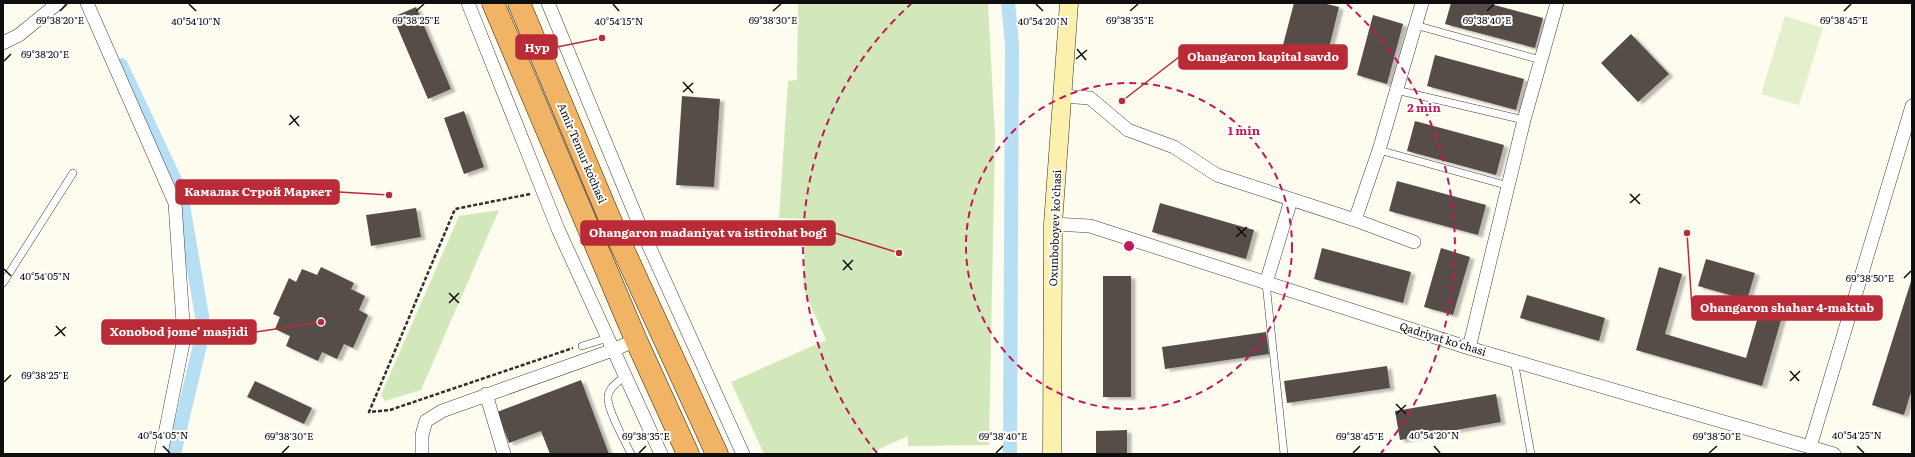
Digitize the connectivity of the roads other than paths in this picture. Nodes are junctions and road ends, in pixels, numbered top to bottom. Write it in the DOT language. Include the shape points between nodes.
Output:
graph roads {
  1 [pos="87,3"];
  2 [pos="468,3"];
  3 [pos="493,3"];
  4 [pos="519,3"];
  5 [pos="548,3"];
  6 [pos="1069,3"];
  7 [pos="1422,3"];
  8 [pos="1556,3"];
  9 [pos="55,4"];
  10 [pos="1416,25"];
  11 [pos="3,43"];
  12 [pos="1541,60"];
  13 [pos="1396,90"];
  14 [pos="1062,96"];
  15 [pos="1912,106"];
  16 [pos="1524,120"];
  17 [pos="1379,150"];
  18 [pos="73,173"];
  19 [pos="1509,186"];
  20 [pos="1291,200"];
  21 [pos="1355,220"];
  22 [pos="1053,224"];
  23 [pos="1414,242"];
  24 [pos="3,283"];
  25 [pos="1266,283"];
  26 [pos="636,340"];
  27 [pos="611,344"];
  28 [pos="582,346"];
  29 [pos="1469,348"];
  30 [pos="1514,360"];
  31 [pos="625,376"];
  32 [pos="486,394"];
  33 [pos="1810,447"];
  34 [pos="161,454"];
  35 [pos="422,454"];
  36 [pos="504,454"];
  37 [pos="631,454"];
  38 [pos="661,454"];
  39 [pos="688,454"];
  40 [pos="717,454"];
  41 [pos="743,454"];
  42 [pos="1052,454"];
  43 [pos="1284,454"];
  44 [pos="1531,454"];
  45 [pos="1834,454"];
  1 -- 34 [label="street" via="175,203 184,338"];
  2 -- 27 [label="street" via="542,191"];
  3 -- 26 [label="highway"];
  4 -- 40 [label="highway, Amir Temur koʻchasi" via="617,236"];
  5 -- 41 [label="street" via="640,226"];
  6 -- 14 [label="main road, Oxunboboyev ko'chasi"];
  7 -- 10 [label="street"];
  8 -- 12 [label="street"];
  9 -- 11 [label="street" via="19,35"];
  10 -- 12 [label="lane"];
  10 -- 13 [label="street"];
  12 -- 16 [label="street"];
  13 -- 16 [label="lane"];
  13 -- 17 [label="street"];
  14 -- 20 [label="street" via="1090,98 1128,130 1174,147 1217,175"];
  14 -- 22 [label="main road, Oxunboboyev ko'chasi"];
  15 -- 33 [label="street"];
  16 -- 19 [label="street"];
  17 -- 19 [label="lane"];
  17 -- 21 [label="street"];
  18 -- 24 [label="lane"];
  19 -- 29 [label="street"];
  20 -- 21 [label="street"];
  20 -- 25 [label="street"];
  21 -- 23 [label="street"];
  22 -- 25 [label="street, Qadriyat ko'chasi" via="1090,226"];
  22 -- 42 [label="main road, Oxunboboyev ko'chasi"];
  25 -- 29 [label="street, Qadriyat ko'chasi"];
  25 -- 43 [label="lane"];
  26 -- 27 [label="street"];
  26 -- 39 [label="highway"];
  27 -- 28 [label="lane"];
  27 -- 31 [label="street"];
  27 -- 32 [label="street"];
  29 -- 30 [label="street, Qadriyat ko'chasi"];
  30 -- 33 [label="street, Qadriyat ko'chasi"];
  30 -- 44 [label="lane"];
  31 -- 37 [label="lane" via="611,389 608,397 613,416"];
  31 -- 38 [label="street"];
  32 -- 35 [label="street" via="442,411 426,421 422,435"];
  32 -- 36 [label="street"];
  33 -- 45 [label="street, Qadriyat ko'chasi"];
}
